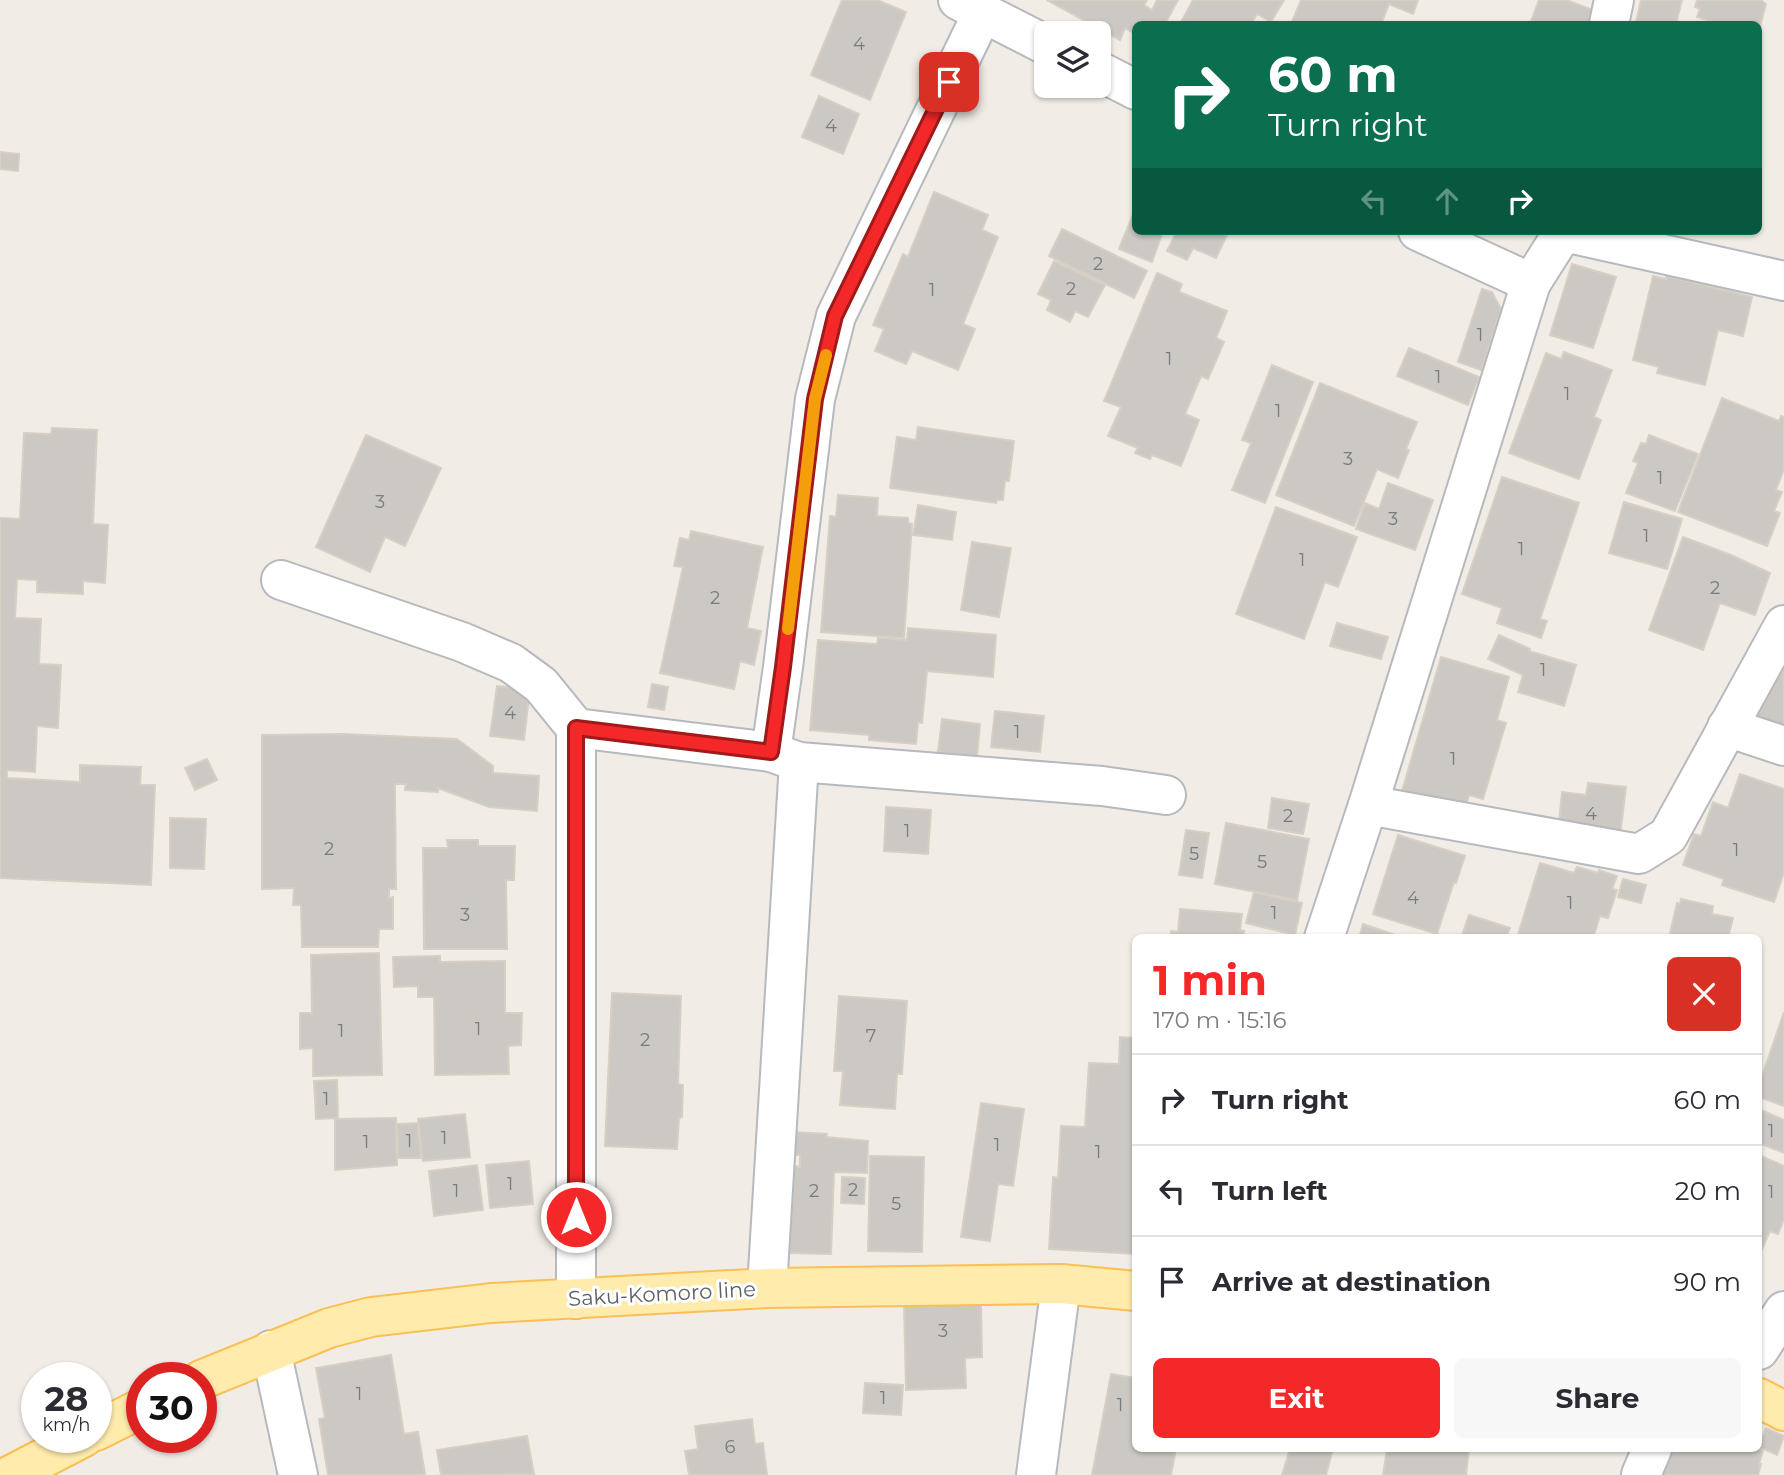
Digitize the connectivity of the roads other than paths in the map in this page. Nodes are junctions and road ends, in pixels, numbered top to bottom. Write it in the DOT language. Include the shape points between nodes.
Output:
graph roads {
  1 [pos="1614,0"];
  2 [pos="971,6"];
  3 [pos="1610,21"];
  4 [pos="1034,39"];
  5 [pos="1111,77"];
  6 [pos="1132,88"];
  7 [pos="1427,235"];
  8 [pos="1561,235"];
  9 [pos="1582,235"];
  10 [pos="1784,281"];
  11 [pos="1531,283"];
  12 [pos="281,580"];
  13 [pos="1784,625"];
  14 [pos="1727,727"];
  15 [pos="576,728"];
  16 [pos="1784,746"];
  17 [pos="785,757"];
  18 [pos="1166,795"];
  19 [pos="1368,805"];
  20 [pos="1325,934"];
  21 [pos="1061,1284"];
  22 [pos="768,1288"];
  23 [pos="1132,1291"];
  24 [pos="576,1298"];
  25 [pos="1784,1311"];
  26 [pos="1762,1345"];
  27 [pos="271,1350"];
  28 [pos="217,1373"];
  29 [pos="1762,1400"];
  30 [pos="1784,1411"];
  31 [pos="1651,1452"];
  32 [pos="53,1453"];
  33 [pos="11,1475"];
  34 [pos="298,1475"];
  35 [pos="1036,1475"];
  36 [pos="1641,1475"];
  1 -- 3 [label="street"];
  2 -- 4 [label="street"];
  2 -- 17 [label="street" via="835,316 815,399 783,667"];
  5 -- 6 [label="street"];
  7 -- 11 [label="street"];
  8 -- 11 [label="street"];
  9 -- 10 [label="street"];
  11 -- 19 [label="street"];
  12 -- 15 [label="street" via="511,663 541,685"];
  13 -- 14 [label="street"];
  14 -- 16 [label="street"];
  14 -- 19 [label="street" via="1668,836 1639,854"];
  15 -- 17 [label="street"];
  15 -- 24 [label="street"];
  17 -- 18 [label="street"];
  17 -- 22 [label="street"];
  19 -- 20 [label="street"];
  21 -- 22 [label="main road, Saku-Komoro line"];
  21 -- 23 [label="main road, Saku-Komoro line"];
  21 -- 35 [label="street"];
  22 -- 24 [label="main road, Saku-Komoro line"];
  24 -- 27 [label="main road, Saku-Komoro line" via="371,1317"];
  25 -- 26 [label="street"];
  27 -- 28 [label="main road, Saku-Komoro line"];
  27 -- 34 [label="street"];
  29 -- 30 [label="main road"];
  31 -- 36 [label="street"];
  32 -- 33 [label="main road"];
}
